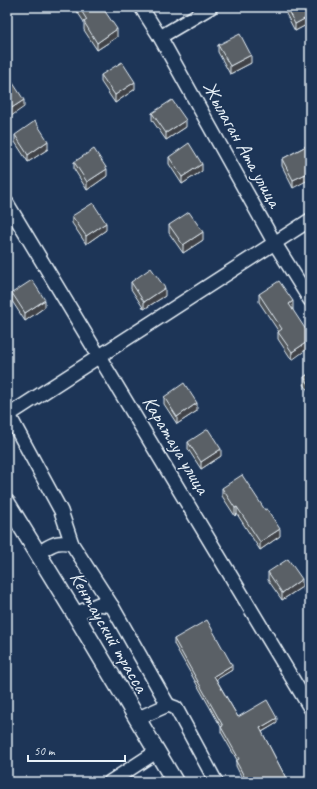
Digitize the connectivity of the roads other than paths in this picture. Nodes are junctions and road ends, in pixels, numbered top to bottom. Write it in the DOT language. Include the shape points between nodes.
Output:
graph roads {
  1 [pos="141,7"];
  2 [pos="211,7"];
  3 [pos="160,37"];
  4 [pos="7,203"];
  5 [pos="310,220"];
  6 [pos="274,242"];
  7 [pos="310,300"];
  8 [pos="100,357"];
  9 [pos="8,416"];
  10 [pos="7,503"];
  11 [pos="72,544"];
  12 [pos="38,553"];
  13 [pos="112,606"];
  14 [pos="75,614"];
  15 [pos="168,705"];
  16 [pos="310,708"];
  17 [pos="136,719"];
  18 [pos="156,752"];
  19 [pos="110,782"];
  20 [pos="175,782"];
  21 [pos="216,782"];
  1 -- 3 [label="street, Жылаган Ата улица"];
  2 -- 3 [label="street"];
  3 -- 6 [label="street, Жылаган Ата улица"];
  4 -- 8 [label="street, Каратауа улица"];
  5 -- 6 [label="street"];
  6 -- 7 [label="street, Жылаган Ата улица"];
  6 -- 8 [label="street"];
  8 -- 9 [label="street"];
  8 -- 16 [label="street, Каратауа улица"];
  9 -- 11 [label="street" via="61,511"];
  10 -- 12 [label="main road, Кентауский трасса"];
  11 -- 12 [label="street" via="57,542"];
  11 -- 13 [label="street"];
  12 -- 14 [label="main road, Кентауский трасса"];
  13 -- 14 [label="street" via="99,604"];
  13 -- 15 [label="street"];
  14 -- 17 [label="main road, Кентауский трасса"];
  15 -- 17 [label="street"];
  15 -- 21 [label="street" via="176,708"];
  17 -- 18 [label="main road, Кентауский трасса"];
  18 -- 19 [label="street"];
  18 -- 20 [label="main road, Кентауский трасса"];
}
